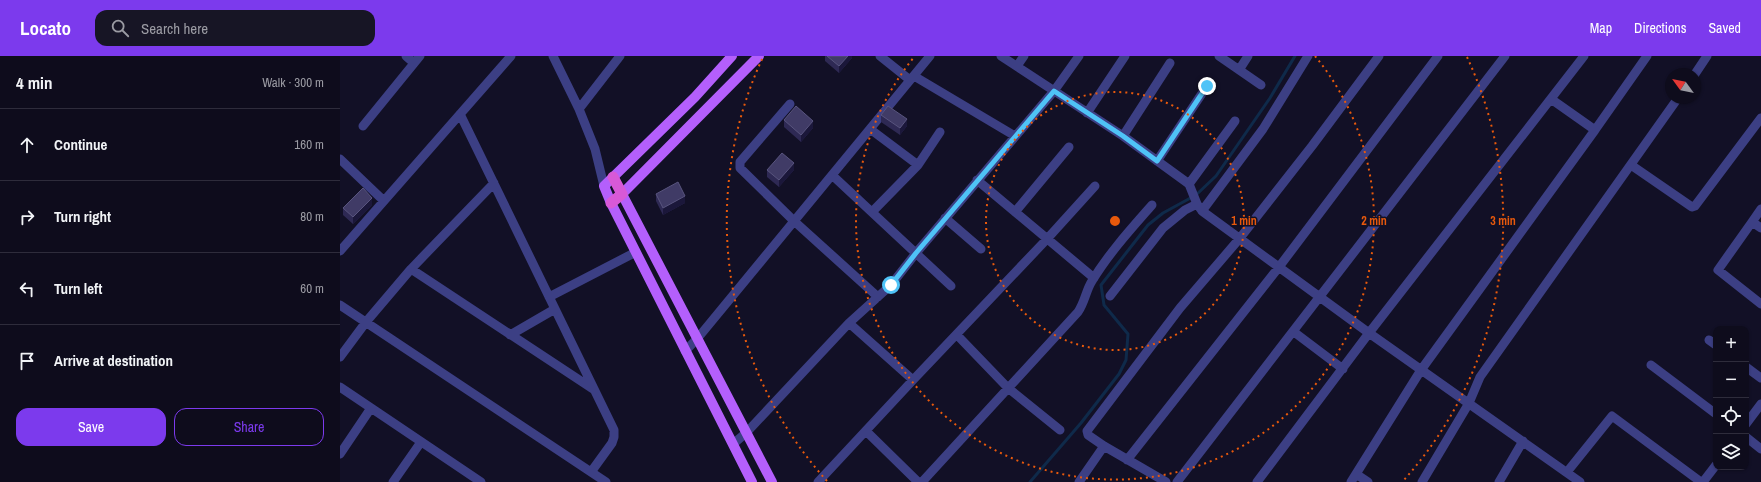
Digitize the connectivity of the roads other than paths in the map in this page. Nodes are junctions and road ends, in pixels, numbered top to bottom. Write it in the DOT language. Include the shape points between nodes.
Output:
graph roads {
  1 [pos="406,56"];
  2 [pos="511,56"];
  3 [pos="553,56"];
  4 [pos="620,56"];
  5 [pos="732,56"];
  6 [pos="759,56"];
  7 [pos="880,56"];
  8 [pos="930,56"];
  9 [pos="1001,56"];
  10 [pos="1024,56"];
  11 [pos="1079,56"];
  12 [pos="1125,56"];
  13 [pos="1219,56"];
  14 [pos="1248,56"];
  15 [pos="1308,56"];
  16 [pos="1379,56"];
  17 [pos="1438,56"];
  18 [pos="1505,56"];
  19 [pos="1584,56"];
  20 [pos="1647,56"];
  21 [pos="1707,56"];
  22 [pos="417,60"];
  23 [pos="1170,63"];
  24 [pos="1017,66"];
  25 [pos="1699,68"];
  26 [pos="1239,70"];
  27 [pos="912,78"];
  28 [pos="1261,85"];
  29 [pos="1207,86"];
  30 [pos="1054,91"];
  31 [pos="1551,99"];
  32 [pos="790,104"];
  33 [pos="1674,104"];
  34 [pos="579,109"];
  35 [pos="1087,112"];
  36 [pos="460,114"];
  37 [pos="1761,118"];
  38 [pos="1235,121"];
  39 [pos="363,126"];
  40 [pos="870,129"];
  41 [pos="1595,130"];
  42 [pos="940,132"];
  43 [pos="1015,136"];
  44 [pos="1123,136"];
  45 [pos="1069,147"];
  46 [pos="598,159"];
  47 [pos="340,160"];
  48 [pos="1157,161"];
  49 [pos="918,165"];
  50 [pos="1631,165"];
  51 [pos="832,175"];
  52 [pos="613,177"];
  53 [pos="977,180"];
  54 [pos="494,183"];
  55 [pos="604,186"];
  56 [pos="1095,186"];
  57 [pos="1190,187"];
  58 [pos="622,194"];
  59 [pos="384,201"];
  60 [pos="611,203"];
  61 [pos="1152,205"];
  62 [pos="1198,205"];
  63 [pos="1761,209"];
  64 [pos="872,212"];
  65 [pos="1015,212"];
  66 [pos="945,218"];
  67 [pos="794,221"];
  68 [pos="1752,222"];
  69 [pos="1761,228"];
  70 [pos="1240,238"];
  71 [pos="1047,239"];
  72 [pos="981,249"];
  73 [pos="340,250"];
  74 [pos="636,252"];
  75 [pos="916,253"];
  76 [pos="1279,267"];
  77 [pos="411,269"];
  78 [pos="1094,278"];
  79 [pos="951,286"];
  80 [pos="1110,296"];
  81 [pos="549,297"];
  82 [pos="878,297"];
  83 [pos="1320,298"];
  84 [pos="1761,304"];
  85 [pos="340,305"];
  86 [pos="555,309"];
  87 [pos="366,322"];
  88 [pos="849,323"];
  89 [pos="1294,332"];
  90 [pos="1369,333"];
  91 [pos="957,334"];
  92 [pos="510,335"];
  93 [pos="697,339"];
  94 [pos="686,351"];
  95 [pos="340,357"];
  96 [pos="1651,365"];
  97 [pos="1343,368"];
  98 [pos="1749,369"];
  99 [pos="1421,370"];
  100 [pos="1761,378"];
  101 [pos="913,380"];
  102 [pos="340,387"];
  103 [pos="1008,388"];
  104 [pos="594,390"];
  105 [pos="1469,403"];
  106 [pos="1761,404"];
  107 [pos="371,408"];
  108 [pos="1713,412"];
  109 [pos="1749,420"];
  110 [pos="1060,430"];
  111 [pos="866,431"];
  112 [pos="746,433"];
  113 [pos="1749,439"];
  114 [pos="1523,441"];
  115 [pos="421,442"];
  116 [pos="733,444"];
  117 [pos="1104,446"];
  118 [pos="1761,449"];
  119 [pos="340,454"];
  120 [pos="1127,460"];
  121 [pos="1713,469"];
  122 [pos="591,472"];
  123 [pos="1566,472"];
  124 [pos="1353,478"];
  125 [pos="393,482"];
  126 [pos="480,482"];
  127 [pos="606,482"];
  128 [pos="752,482"];
  129 [pos="772,482"];
  130 [pos="818,482"];
  131 [pos="918,482"];
  132 [pos="922,482"];
  133 [pos="1079,482"];
  134 [pos="1166,482"];
  135 [pos="1177,482"];
  136 [pos="1257,482"];
  137 [pos="1368,482"];
  138 [pos="1422,482"];
  139 [pos="1499,482"];
  140 [pos="1580,482"];
  141 [pos="1702,482"];
  1 -- 22 [label="street"];
  2 -- 36 [label="street"];
  3 -- 34 [label="street"];
  4 -- 34 [label="street"];
  5 -- 52 [label="main road" via="695,97"];
  6 -- 58 [label="main road"];
  7 -- 27 [label="street"];
  8 -- 27 [label="street"];
  9 -- 24 [label="street"];
  10 -- 24 [label="street"];
  11 -- 30 [label="street"];
  12 -- 35 [label="street"];
  13 -- 26 [label="street"];
  14 -- 26 [label="street"];
  15 -- 62 [label="street" via="1263,129"];
  16 -- 70 [label="street"];
  17 -- 76 [label="street"];
  18 -- 83 [label="street"];
  19 -- 31 [label="street"];
  20 -- 41 [label="street"];
  21 -- 25 [label="street"];
  22 -- 39 [label="street"];
  23 -- 44 [label="street"];
  24 -- 30 [label="street"];
  26 -- 28 [label="street"];
  27 -- 40 [label="street"];
  27 -- 43 [label="street"];
  29 -- 48 [label="street"];
  30 -- 35 [label="street"];
  30 -- 43 [label="street"];
  31 -- 41 [label="street"];
  31 -- 90 [label="street"];
  32 -- 67 [label="street" via="739,165"];
  33 -- 50 [label="street"];
  34 -- 46 [label="street"];
  35 -- 44 [label="street"];
  36 -- 54 [label="street"];
  36 -- 59 [label="street"];
  37 -- 50 [label="street" via="1695,206 1692,207"];
  38 -- 57 [label="street"];
  40 -- 49 [label="street"];
  40 -- 51 [label="street"];
  41 -- 99 [label="street"];
  42 -- 49 [label="street"];
  43 -- 53 [label="street"];
  44 -- 48 [label="street"];
  45 -- 65 [label="street"];
  46 -- 52 [label="street"];
  46 -- 55 [label="street"];
  47 -- 59 [label="street"];
  48 -- 57 [label="street"];
  49 -- 64 [label="street"];
  50 -- 105 [label="street" via="1480,377"];
  51 -- 64 [label="street"];
  51 -- 67 [label="street"];
  52 -- 55 [label="main road"];
  52 -- 58 [label="highway"];
  53 -- 65 [label="street"];
  53 -- 66 [label="street"];
  54 -- 77 [label="street"];
  54 -- 81 [label="street"];
  55 -- 60 [label="main road"];
  56 -- 71 [label="street"];
  57 -- 62 [label="street"];
  58 -- 60 [label="highway"];
  58 -- 93 [label="main road"];
  59 -- 73 [label="street"];
  60 -- 74 [label="main road"];
  61 -- 78 [label="street"];
  62 -- 70 [label="street"];
  62 -- 80 [label="street" via="1185,210 1163,228"];
  63 -- 68 [label="street"];
  64 -- 75 [label="street"];
  65 -- 71 [label="street"];
  66 -- 72 [label="street"];
  66 -- 75 [label="street"];
  67 -- 82 [label="street"];
  67 -- 93 [label="street"];
  68 -- 69 [label="street"];
  68 -- 84 [label="street" via="1718,270"];
  70 -- 76 [label="street"];
  70 -- 117 [label="street" via="1180,308 1087,431 1088,435"];
  71 -- 78 [label="street"];
  71 -- 91 [label="street"];
  74 -- 81 [label="street"];
  74 -- 94 [label="main road"];
  75 -- 79 [label="street"];
  75 -- 82 [label="street"];
  76 -- 83 [label="street"];
  76 -- 120 [label="street"];
  77 -- 87 [label="street"];
  77 -- 92 [label="street"];
  78 -- 103 [label="street" via="1078,312"];
  81 -- 86 [label="street"];
  82 -- 88 [label="street"];
  83 -- 89 [label="street"];
  83 -- 90 [label="street"];
  85 -- 87 [label="street"];
  86 -- 92 [label="street"];
  86 -- 104 [label="street"];
  87 -- 95 [label="street"];
  87 -- 122 [label="street"];
  88 -- 101 [label="street"];
  88 -- 112 [label="street"];
  89 -- 97 [label="street"];
  89 -- 135 [label="street"];
  90 -- 97 [label="street"];
  90 -- 99 [label="street"];
  91 -- 101 [label="street"];
  91 -- 103 [label="street"];
  92 -- 104 [label="street"];
  93 -- 94 [label="street"];
  93 -- 112 [label="main road"];
  94 -- 116 [label="main road"];
  96 -- 108 [label="street"];
  97 -- 136 [label="street"];
  98 -- 100 [label="street"];
  99 -- 105 [label="street"];
  99 -- 124 [label="street"];
  101 -- 111 [label="street"];
  102 -- 107 [label="street"];
  103 -- 110 [label="street"];
  103 -- 132 [label="street"];
  104 -- 122 [label="street" via="614,430 614,437"];
  105 -- 114 [label="street"];
  105 -- 138 [label="street"];
  106 -- 109 [label="street"];
  107 -- 115 [label="street"];
  107 -- 119 [label="street"];
  111 -- 130 [label="street"];
  111 -- 131 [label="street"];
  112 -- 116 [label="street"];
  112 -- 129 [label="main road"];
  113 -- 118 [label="street"];
  114 -- 123 [label="street"];
  114 -- 139 [label="street"];
  115 -- 125 [label="street"];
  115 -- 126 [label="street"];
  116 -- 128 [label="main road"];
  117 -- 120 [label="street"];
  117 -- 133 [label="street"];
  120 -- 134 [label="street"];
  121 -- 141 [label="street"];
  122 -- 127 [label="street"];
  123 -- 140 [label="street"];
  123 -- 141 [label="street" via="1612,416"];
  124 -- 137 [label="street"];
}
